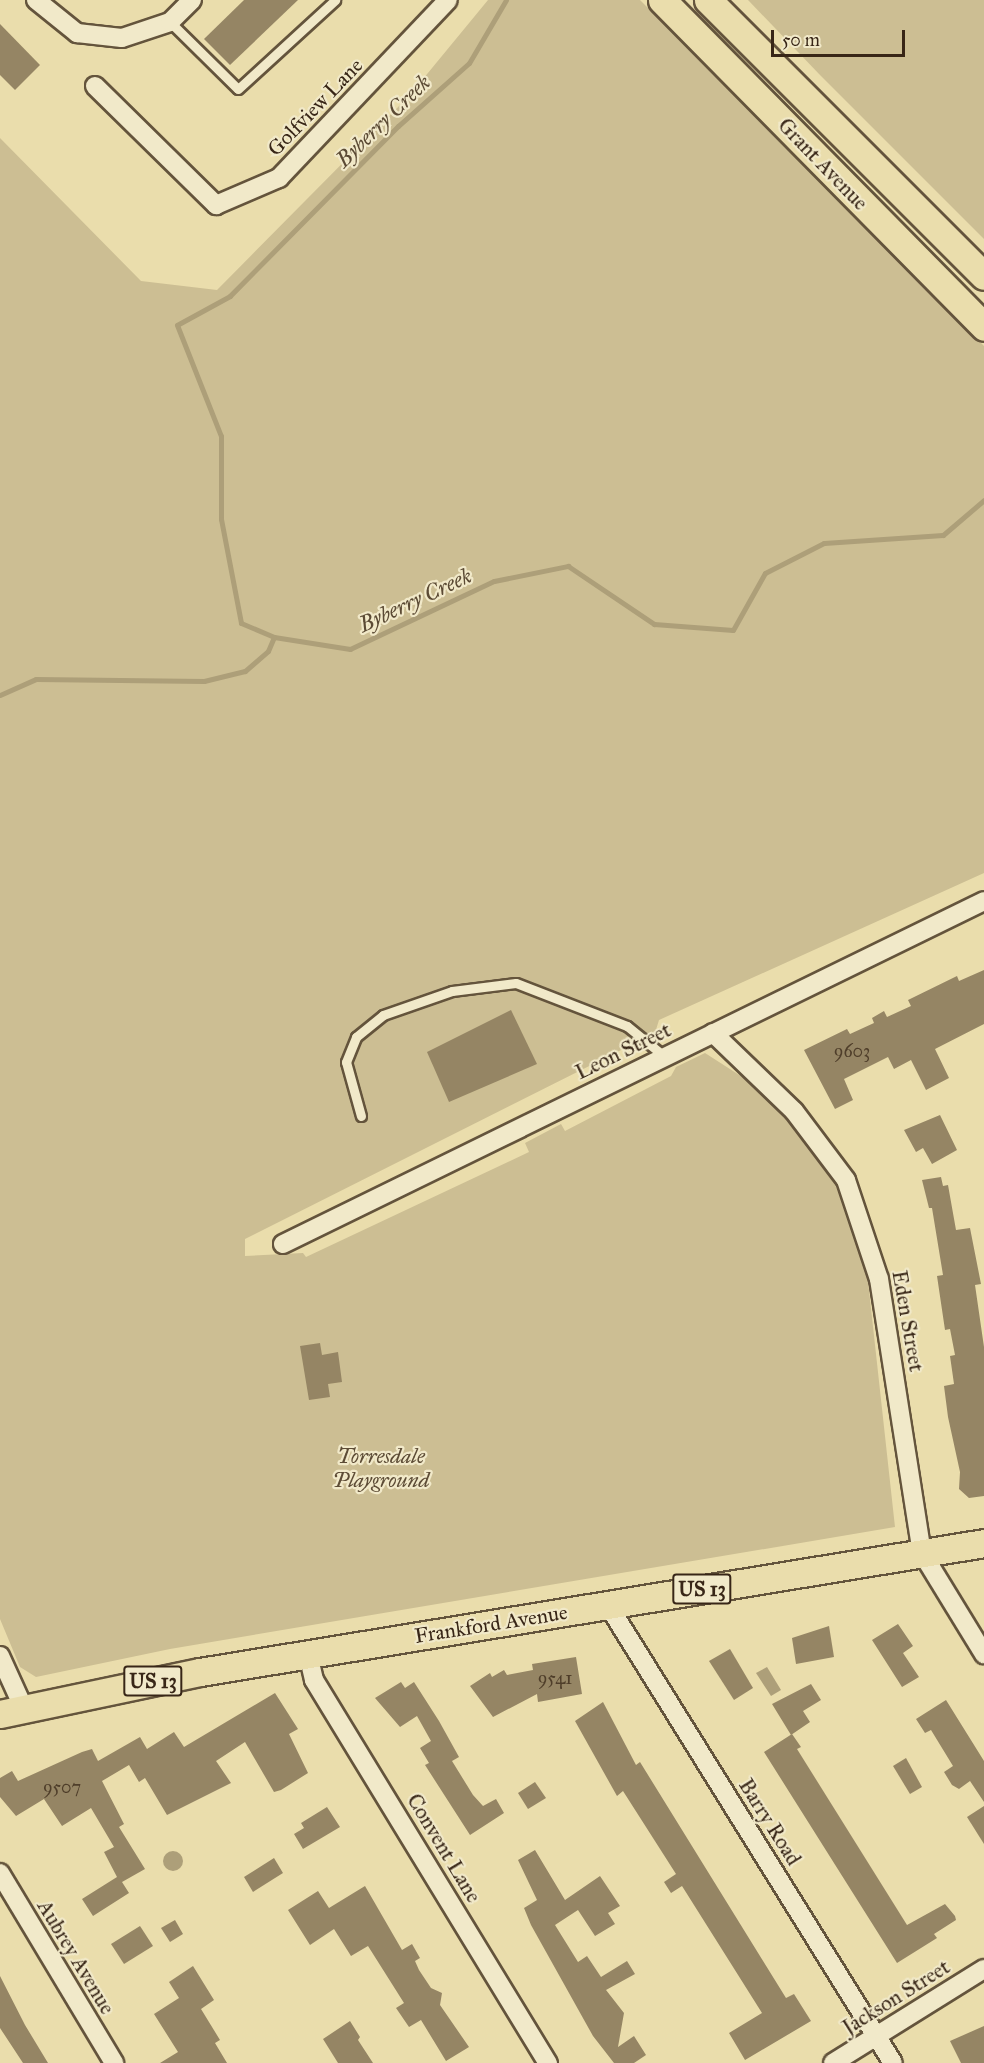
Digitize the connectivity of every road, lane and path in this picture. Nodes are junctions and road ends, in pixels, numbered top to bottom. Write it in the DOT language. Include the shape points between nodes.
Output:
graph roads {
  1 [pos="192,0"];
  2 [pos="335,0"];
  3 [pos="448,0"];
  4 [pos="662,0"];
  5 [pos="708,0"];
  6 [pos="45,3"];
  7 [pos="170,22"];
  8 [pos="95,86"];
  9 [pos="984,276"];
  10 [pos="984,327"];
  11 [pos="984,901"];
  12 [pos="714,1033"];
  13 [pos="663,1055"];
  14 [pos="361,1116"];
  15 [pos="284,1244"];
  16 [pos="984,1543"];
  17 [pos="922,1553"];
  18 [pos="608,1605"];
  19 [pos="308,1654"];
  20 [pos="984,1654"];
  21 [pos="0,1656"];
  22 [pos="12,1711"];
  23 [pos="0,1874"];
  24 [pos="984,1969"];
  25 [pos="876,2036"];
  26 [pos="114,2063"];
  27 [pos="548,2063"];
  28 [pos="833,2063"];
  29 [pos="893,2063"];
  1 -- 7 [label="street"];
  2 -- 7 [label="lane" via="238,89"];
  3 -- 8 [label="street, Golfview Lane" via="279,177 216,205"];
  4 -- 10 [label="main road, Grant Avenue"];
  5 -- 9 [label="main road, Grant Avenue"];
  6 -- 7 [label="street" via="77,33 130,36"];
  11 -- 12 [label="street, Leon Street"];
  12 -- 13 [label="street, Leon Street"];
  12 -- 17 [label="street, Eden Street" via="824,1145 862,1219 879,1279"];
  13 -- 14 [label="lane" via="627,1026 516,983 452,991 383,1015 356,1037 346,1062"];
  13 -- 15 [label="street, Leon Street"];
  16 -- 17 [label="main road, Frankford Avenue / US 13"];
  17 -- 18 [label="main road, Frankford Avenue / US 13"];
  17 -- 20 [label="street, Eden Street"];
  18 -- 19 [label="main road, Frankford Avenue / US 13"];
  18 -- 25 [label="street, Barry Road"];
  19 -- 22 [label="main road, Frankford Avenue / US 13"];
  19 -- 27 [label="street, Convent Lane" via="315,1680"];
  21 -- 22 [label="street"];
  23 -- 26 [label="street, Aubrey Avenue"];
  24 -- 25 [label="street, Jackson Street"];
  25 -- 28 [label="street, Jackson Street"];
  25 -- 29 [label="street, Barry Road"];
}
